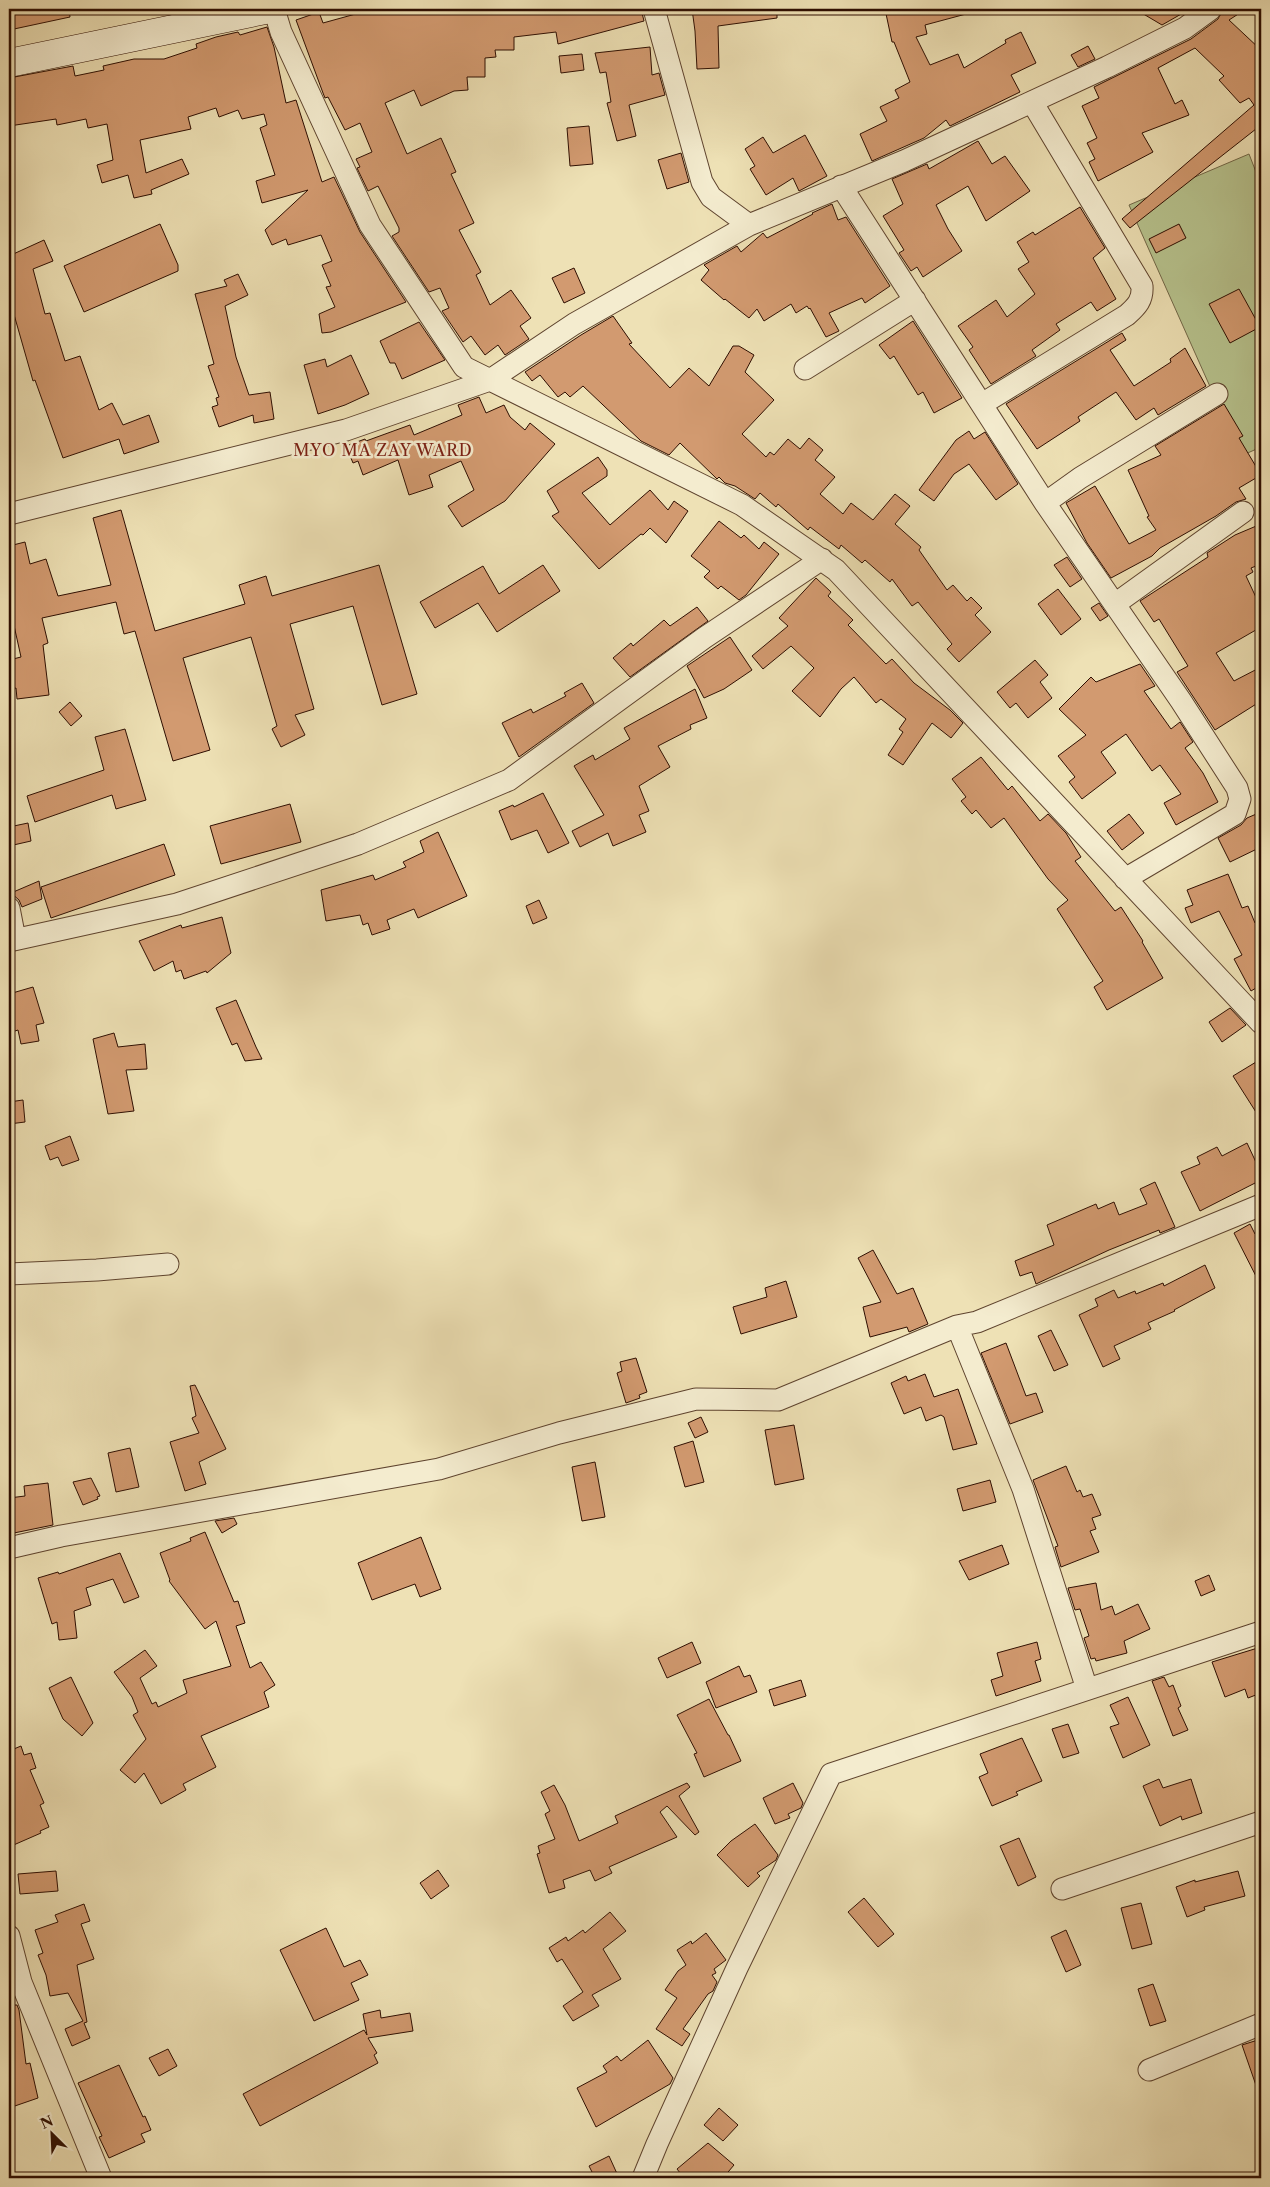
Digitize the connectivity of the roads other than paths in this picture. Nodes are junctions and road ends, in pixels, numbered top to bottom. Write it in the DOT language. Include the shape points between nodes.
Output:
graph roads {
  1 [pos="270,9"];
  2 [pos="274,9"];
  3 [pos="654,9"];
  4 [pos="1210,9"];
  5 [pos="9,63"];
  6 [pos="1032,102"];
  7 [pos="841,186"];
  8 [pos="749,225"];
  9 [pos="915,300"];
  10 [pos="805,369"];
  11 [pos="490,380"];
  12 [pos="1216,394"];
  13 [pos="982,404"];
  14 [pos="1045,502"];
  15 [pos="1243,512"];
  16 [pos="9,514"];
  17 [pos="822,558"];
  18 [pos="1115,604"];
  19 [pos="1125,879"];
  20 [pos="9,908"];
  21 [pos="12,940"];
  22 [pos="1261,1023"];
  23 [pos="1261,1205"];
  24 [pos="168,1264"];
  25 [pos="9,1274"];
  26 [pos="957,1326"];
  27 [pos="9,1548"];
  28 [pos="1261,1632"];
  29 [pos="1087,1690"];
  30 [pos="1261,1822"];
  31 [pos="1062,1889"];
  32 [pos="9,1936"];
  33 [pos="15,1984"];
  34 [pos="1261,2024"];
  35 [pos="1149,2070"];
  36 [pos="101,2178"];
  37 [pos="644,2178"];
  1 -- 5 [label="main road"];
  2 -- 11 [label="street" via="281,32 370,225 464,367"];
  3 -- 8 [label="street" via="702,182 711,197"];
  4 -- 6 [label="street" via="1185,28"];
  6 -- 7 [label="street"];
  6 -- 13 [label="street" via="1142,286 1143,296 1127,315"];
  7 -- 8 [label="street"];
  7 -- 9 [label="street"];
  8 -- 11 [label="street" via="574,324"];
  9 -- 10 [label="street"];
  9 -- 13 [label="street"];
  11 -- 16 [label="street" via="346,430"];
  11 -- 17 [label="street" via="742,505"];
  12 -- 14 [label="street"];
  13 -- 14 [label="street"];
  14 -- 18 [label="street"];
  15 -- 18 [label="street"];
  17 -- 19 [label="street"];
  17 -- 21 [label="street" via="704,638 510,780 358,844 178,904"];
  18 -- 19 [label="street" via="1204,736 1237,788 1240,799 1235,814"];
  19 -- 22 [label="street"];
  20 -- 21 [label="street"];
  23 -- 26 [label="street" via="977,1322"];
  24 -- 25 [label="street"];
  26 -- 27 [label="street" via="778,1400 696,1399 559,1433 439,1470 61,1536"];
  26 -- 29 [label="street" via="1023,1489"];
  28 -- 29 [label="street"];
  29 -- 37 [label="street" via="831,1774 737,1968"];
  30 -- 31 [label="street"];
  32 -- 33 [label="street"];
  33 -- 36 [label="street"];
  34 -- 35 [label="street"];
}
